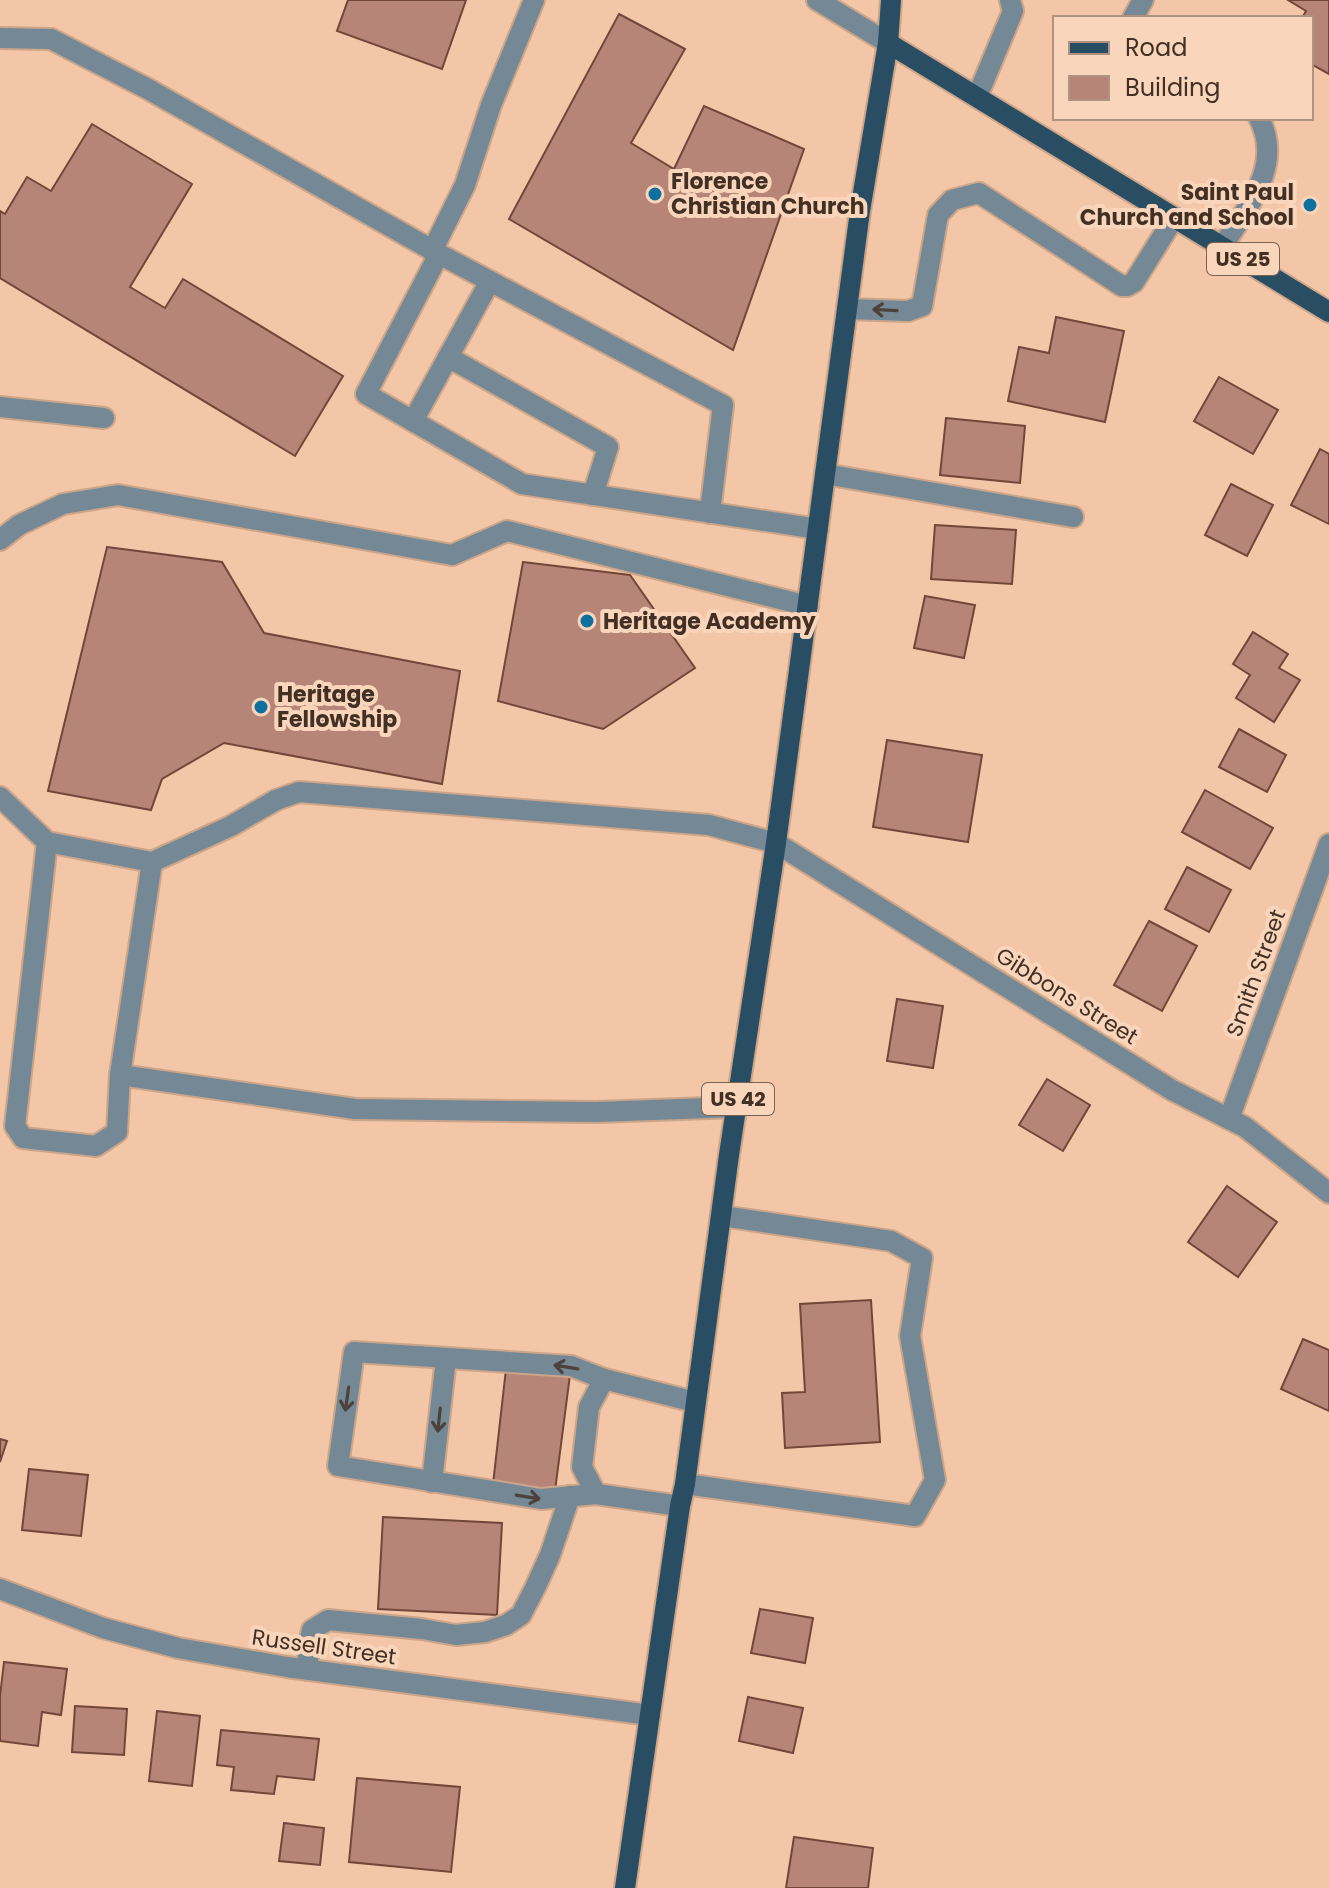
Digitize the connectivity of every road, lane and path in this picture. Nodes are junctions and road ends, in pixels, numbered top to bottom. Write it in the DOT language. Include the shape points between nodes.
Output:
graph roads {
  1 [pos="534,0"];
  2 [pos="817,0"];
  3 [pos="891,0"];
  4 [pos="1010,0"];
  5 [pos="0,38"];
  6 [pos="888,43"];
  7 [pos="977,97"];
  8 [pos="1260,120"];
  9 [pos="1174,218"];
  10 [pos="1222,247"];
  11 [pos="436,252"];
  12 [pos="490,281"];
  13 [pos="847,309"];
  14 [pos="1329,312"];
  15 [pos="448,357"];
  16 [pos="0,407"];
  17 [pos="104,418"];
  18 [pos="413,421"];
  19 [pos="825,474"];
  20 [pos="593,495"];
  21 [pos="710,513"];
  22 [pos="1073,517"];
  23 [pos="818,529"];
  24 [pos="0,540"];
  25 [pos="808,606"];
  26 [pos="0,797"];
  27 [pos="47,842"];
  28 [pos="776,843"];
  29 [pos="1329,844"];
  30 [pos="152,862"];
  31 [pos="120,1075"];
  32 [pos="737,1107"];
  33 [pos="1229,1119"];
  34 [pos="1329,1193"];
  35 [pos="722,1216"];
  36 [pos="446,1358"];
  37 [pos="604,1379"];
  38 [pos="695,1402"];
  39 [pos="432,1482"];
  40 [pos="685,1484"];
  41 [pos="596,1494"];
  42 [pos="570,1496"];
  43 [pos="680,1506"];
  44 [pos="0,1589"];
  45 [pos="308,1670"];
  46 [pos="650,1715"];
  47 [pos="625,1888"];
  1 -- 11 [label="street"];
  2 -- 6 [label="street"];
  3 -- 6 [label="main road"];
  4 -- 7 [label="street" via="1013,11"];
  5 -- 11 [label="street" via="51,39"];
  6 -- 7 [label="main road, US 25"];
  6 -- 13 [label="main road, US 42"];
  7 -- 9 [label="main road, US 25"];
  8 -- 10 [label="street" via="1269,150 1264,178"];
  9 -- 10 [label="main road, US 25"];
  9 -- 13 [label="street, one-way" via="1134,282 1122,286 979,193 952,200 938,215 922,306 908,311"];
  10 -- 14 [label="main road, US 25"];
  11 -- 12 [label="street"];
  11 -- 18 [label="street" via="366,394"];
  12 -- 15 [label="street"];
  12 -- 21 [label="street" via="723,405"];
  13 -- 19 [label="main road, US 42"];
  15 -- 18 [label="street"];
  15 -- 20 [label="street" via="608,447"];
  16 -- 17 [label="street"];
  18 -- 20 [label="street" via="522,484"];
  19 -- 22 [label="street"];
  19 -- 23 [label="main road, US 42"];
  20 -- 21 [label="street"];
  21 -- 23 [label="street"];
  23 -- 25 [label="main road, US 42"];
  24 -- 25 [label="street" via="63,504 118,495 452,555 507,531"];
  25 -- 28 [label="main road, US 42"];
  26 -- 27 [label="street"];
  27 -- 30 [label="street"];
  27 -- 31 [label="street" via="15,1126 23,1138 96,1146 117,1132"];
  28 -- 30 [label="street, Gibbons Street" via="709,825 299,792"];
  28 -- 32 [label="main road, US 42"];
  28 -- 33 [label="street, Gibbons Street" via="1172,1090"];
  29 -- 33 [label="street, Smith Street"];
  30 -- 31 [label="street"];
  31 -- 32 [label="street" via="355,1109 596,1112"];
  32 -- 35 [label="main road, US 42"];
  33 -- 34 [label="street, Gibbons Street"];
  35 -- 38 [label="main road, US 42"];
  35 -- 40 [label="street" via="891,1241 922,1258 910,1336 935,1480 915,1516"];
  37 -- 36 [label="street, one-way" via="571,1366"];
  36 -- 39 [label="street, one-way"];
  36 -- 39 [label="street, one-way" via="354,1352 338,1466"];
  37 -- 38 [label="street"];
  37 -- 41 [label="street" via="589,1407 582,1467"];
  38 -- 40 [label="main road, US 42"];
  39 -- 42 [label="street, one-way" via="541,1499"];
  40 -- 43 [label="main road, US 42"];
  41 -- 42 [label="street"];
  41 -- 43 [label="street"];
  42 -- 45 [label="street" via="521,1615 506,1625 456,1635 328,1620 312,1630"];
  43 -- 46 [label="main road, US 42"];
  44 -- 45 [label="street, Russell Street" via="103,1628 178,1648"];
  45 -- 46 [label="street, Russell Street"];
  46 -- 47 [label="main road, US 42"];
}
